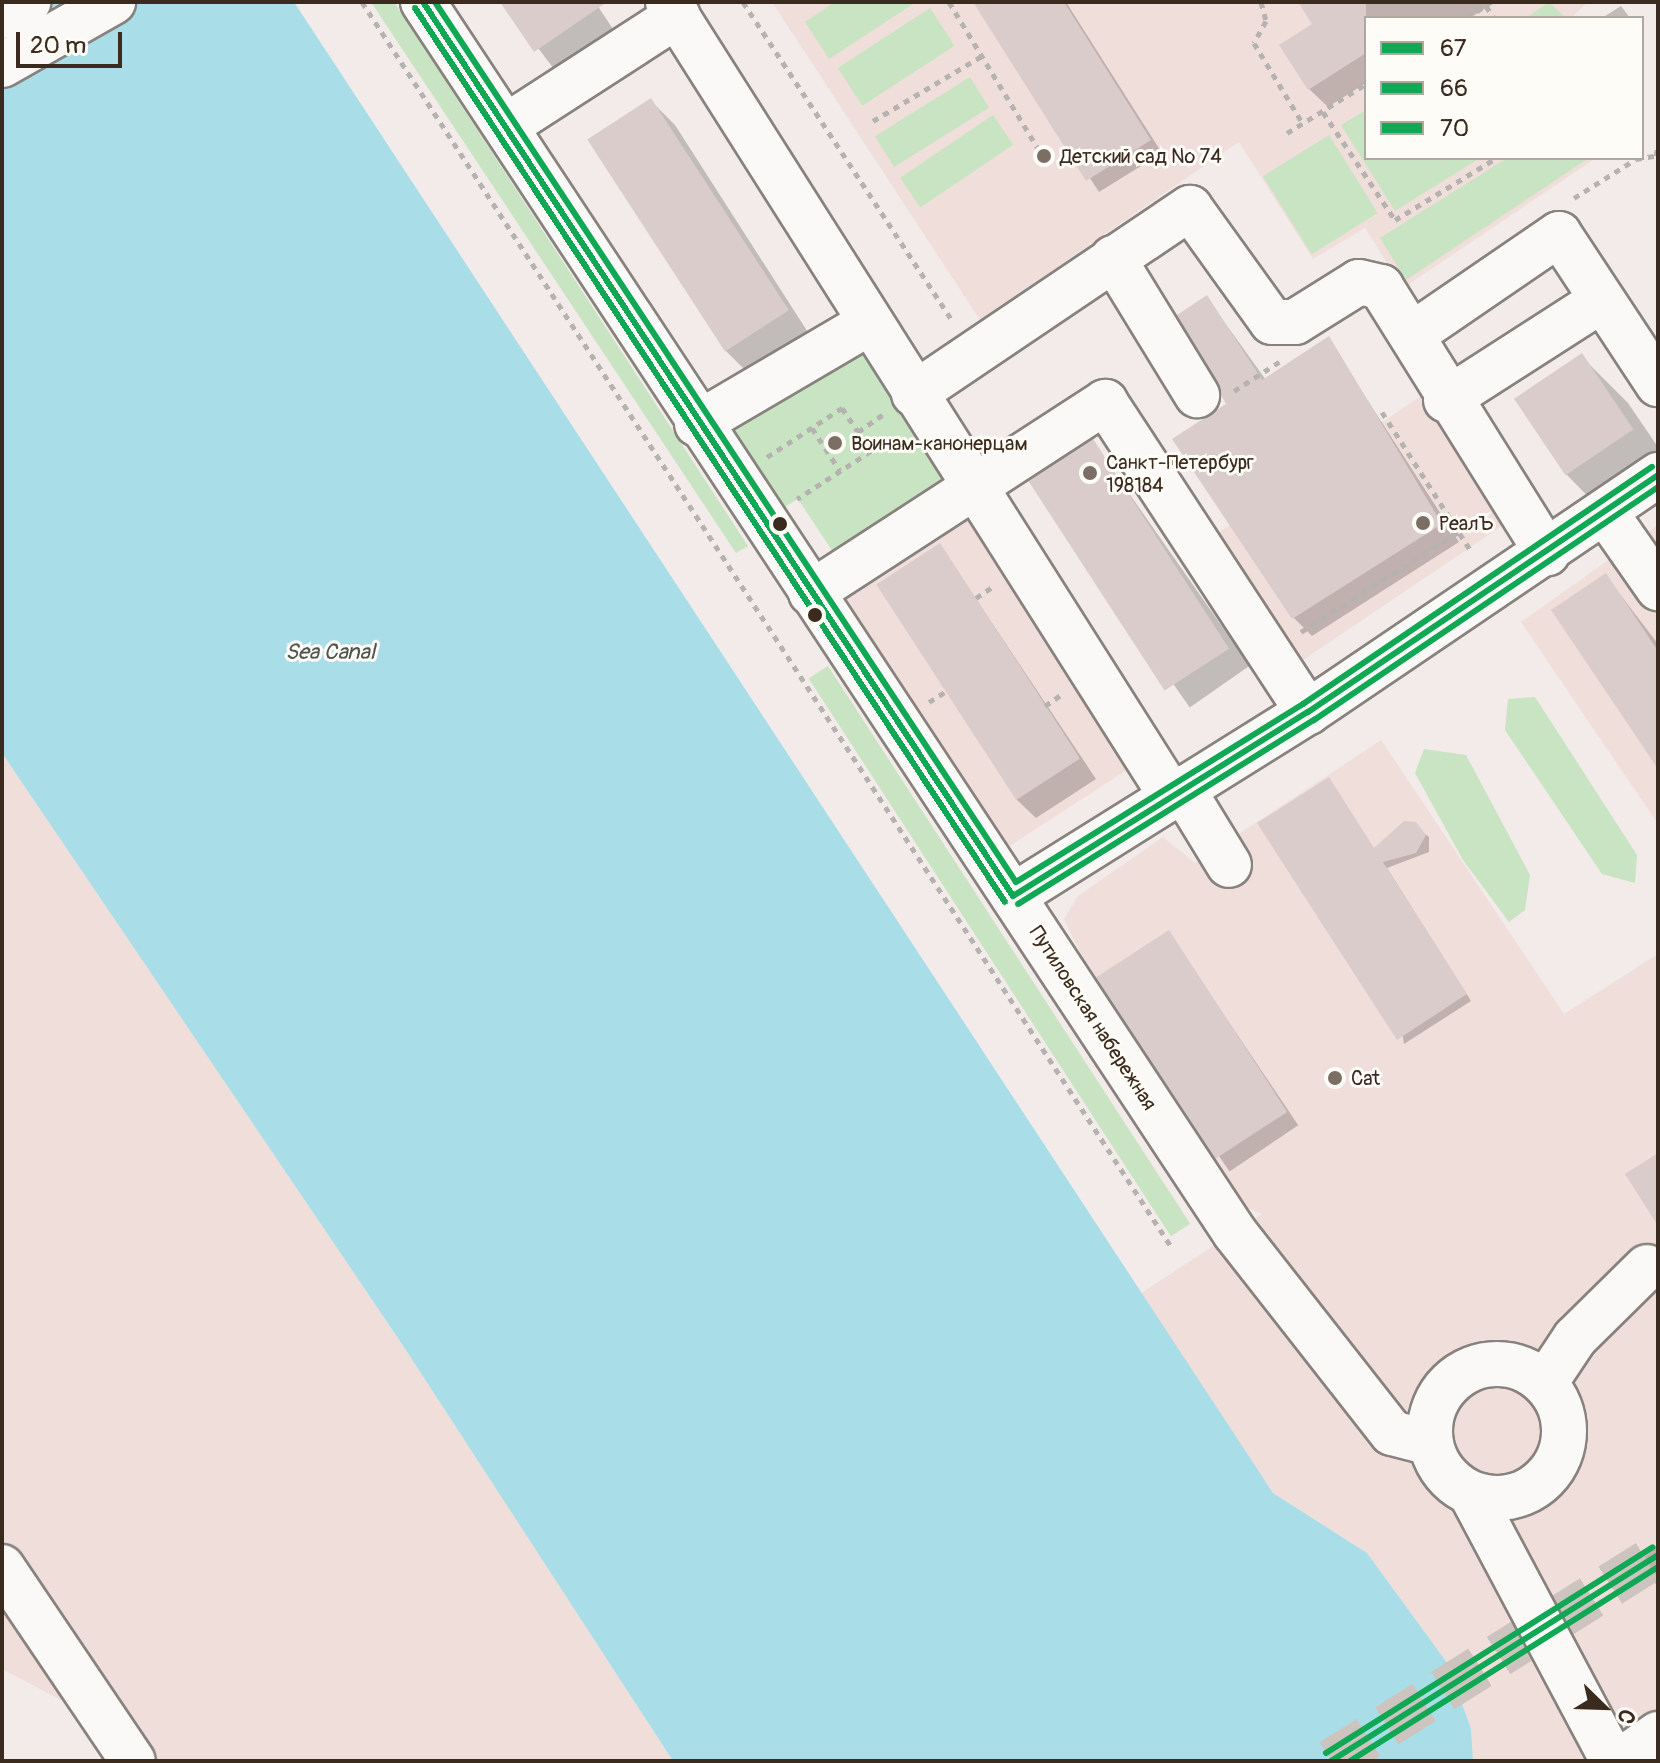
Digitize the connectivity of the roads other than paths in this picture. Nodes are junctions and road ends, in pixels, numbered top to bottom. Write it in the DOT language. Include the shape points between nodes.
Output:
graph roads {
  1 [pos="28,2"];
  2 [pos="113,2"];
  3 [pos="423,2"];
  4 [pos="673,9"];
  5 [pos="2,16"];
  6 [pos="2,65"];
  7 [pos="508,125"];
  8 [pos="1113,258"];
  9 [pos="1600,301"];
  10 [pos="869,323"];
  11 [pos="1413,334"];
  12 [pos="1658,384"];
  13 [pos="914,394"];
  14 [pos="1197,395"];
  15 [pos="1446,400"];
  16 [pos="697,424"];
  17 [pos="1658,475"];
  18 [pos="974,486"];
  19 [pos="1605,512"];
  20 [pos="1547,553"];
  21 [pos="1658,588"];
  22 [pos="811,593"];
  23 [pos="1308,712"];
  24 [pos="1176,791"];
  25 [pos="1229,865"];
  26 [pos="1013,896"];
  27 [pos="1647,1267"];
  28 [pos="1545,1383"];
  29 [pos="1431,1443"];
  30 [pos="1471,1494"];
  31 [pos="2,1567"];
  32 [pos="1658,1734"];
  33 [pos="133,1761"];
  34 [pos="1613,1761"];
  35 [pos="1620,1761"];
  1 -- 5 [label="main road"];
  2 -- 6 [label="main road"];
  3 -- 7 [label="main road, Путиловская набережная"];
  4 -- 7 [label="main road"];
  4 -- 10 [label="main road"];
  7 -- 16 [label="main road, Путиловская набережная"];
  8 -- 11 [label="main road" via="1190,208 1272,322 1295,322 1359,282 1381,287"];
  8 -- 13 [label="main road"];
  8 -- 14 [label="main road"];
  9 -- 11 [label="main road" via="1559,234"];
  9 -- 12 [label="main road"];
  9 -- 15 [label="main road"];
  10 -- 13 [label="main road"];
  10 -- 16 [label="main road"];
  11 -- 15 [label="main road"];
  13 -- 18 [label="main road"];
  15 -- 20 [label="main road"];
  16 -- 22 [label="main road, Путиловская набережная"];
  17 -- 19 [label="main road"];
  18 -- 22 [label="main road"];
  18 -- 23 [label="main road" via="1105,402"];
  18 -- 24 [label="main road"];
  19 -- 20 [label="main road"];
  19 -- 21 [label="main road"];
  20 -- 23 [label="main road"];
  22 -- 26 [label="main road, Путиловская набережная"];
  23 -- 24 [label="main road"];
  24 -- 25 [label="main road"];
  24 -- 26 [label="main road"];
  26 -- 29 [label="main road, Путиловская набережная" via="1235,1233 1392,1433"];
  27 -- 28 [label="main road" via="1575,1338"];
  28 -- 29 [label="main road" via="1523,1368 1471,1369 1434,1406"];
  28 -- 30 [label="main road" via="1565,1431 1560,1457 1523,1494"];
  29 -- 30 [label="main road" via="1449,1480"];
  30 -- 34 [label="main road"];
  31 -- 33 [label="main road"];
  32 -- 35 [label="main road"];
}
